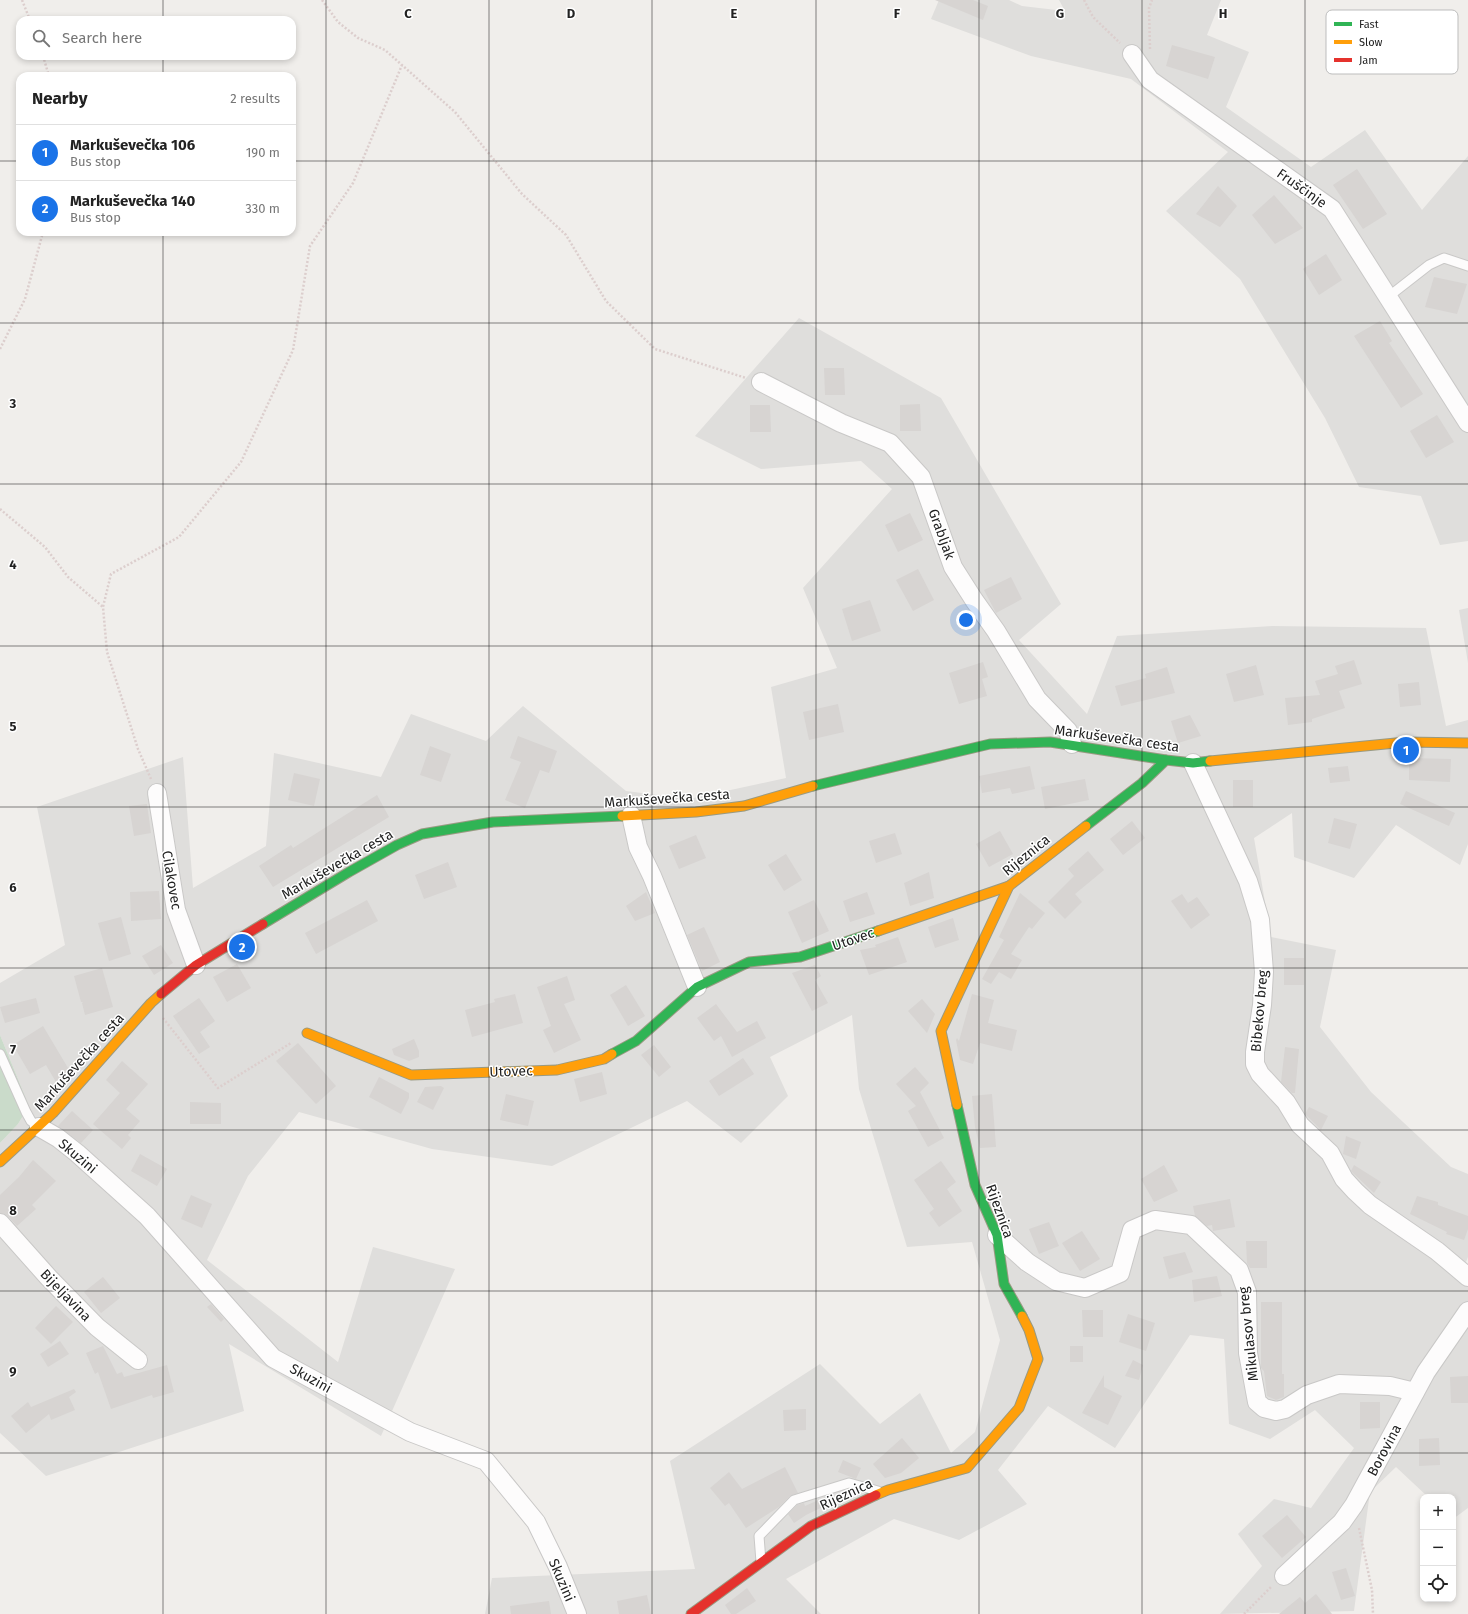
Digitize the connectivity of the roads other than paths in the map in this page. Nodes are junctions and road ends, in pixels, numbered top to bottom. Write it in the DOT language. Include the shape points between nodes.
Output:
graph roads {
  1 [pos="1132,54"];
  2 [pos="1468,266"];
  3 [pos="1388,297"];
  4 [pos="762,382"];
  5 [pos="1468,423"];
  6 [pos="1468,743"];
  7 [pos="1072,744"];
  8 [pos="1166,760"];
  9 [pos="1193,763"];
  10 [pos="157,793"];
  11 [pos="631,816"];
  12 [pos="1009,886"];
  13 [pos="196,965"];
  14 [pos="697,988"];
  15 [pos="307,1033"];
  16 [pos="0,1054"];
  17 [pos="39,1127"];
  18 [pos="0,1162"];
  19 [pos="0,1223"];
  20 [pos="997,1235"];
  21 [pos="1468,1277"];
  22 [pos="1468,1311"];
  23 [pos="138,1360"];
  24 [pos="1415,1392"];
  25 [pos="883,1492"];
  26 [pos="761,1562"];
  27 [pos="1284,1576"];
  28 [pos="577,1614"];
  29 [pos="691,1614"];
  1 -- 3 [label="street, Fruščinje" via="1150,80 1332,209"];
  2 -- 3 [label="lane" via="1444,258 1429,265"];
  3 -- 5 [label="street, Fruščinje"];
  4 -- 7 [label="street, Grabljak" via="841,423 890,443 921,477 954,567 996,630 1037,699 1068,731"];
  6 -- 9 [label="street, Markuševečka cesta" via="1406,742"];
  7 -- 8 [label="street, Markuševečka cesta"];
  7 -- 11 [label="street, Markuševečka cesta" via="990,744 836,779 744,806"];
  8 -- 9 [label="street, Markuševečka cesta"];
  8 -- 12 [label="street, Rijeznica" via="1142,784"];
  9 -- 21 [label="street, Bibekov breg" via="1248,881 1260,920 1264,972 1255,1052 1255,1064 1260,1074 1286,1102 1300,1125 1330,1153 1344,1179 1355,1191 1370,1205"];
  10 -- 13 [label="street, Cilakovec" via="176,910"];
  11 -- 13 [label="street, Markuševečka cesta" via="493,822 422,834 349,872"];
  11 -- 14 [label="street" via="638,847"];
  12 -- 14 [label="street, Utovec" via="800,957 749,962"];
  12 -- 20 [label="street, Rijeznica" via="941,1031 975,1185"];
  13 -- 17 [label="street, Markuševečka cesta" via="150,1003"];
  14 -- 15 [label="street, Utovec" via="636,1041 604,1059 557,1070 411,1075"];
  16 -- 17 [label="lane" via="26,1112"];
  17 -- 18 [label="street, Markuševečka cesta"];
  17 -- 28 [label="street, Skuzini" via="77,1153 147,1216 273,1358 410,1432 486,1462 536,1522"];
  19 -- 23 [label="street, Bijeljavina" via="97,1327"];
  20 -- 24 [label="street, Mikulasov breg" via="1027,1262 1056,1281 1085,1288 1120,1273 1132,1230 1154,1220 1191,1225 1239,1270 1247,1292 1248,1353 1257,1402 1264,1408 1276,1411 1285,1409 1307,1395 1339,1384 1390,1386"];
  20 -- 25 [label="street, Rijeznica" via="1004,1284 1029,1330 1038,1359 1019,1408 967,1468"];
  22 -- 24 [label="street, Borovina"];
  24 -- 27 [label="street, Borovina" via="1354,1505 1342,1522"];
  25 -- 26 [label="street, Rijeznica" via="811,1526"];
  25 -- 26 [label="lane" via="849,1483 794,1500 759,1536"];
  26 -- 29 [label="street, Rijeznica"];
}
